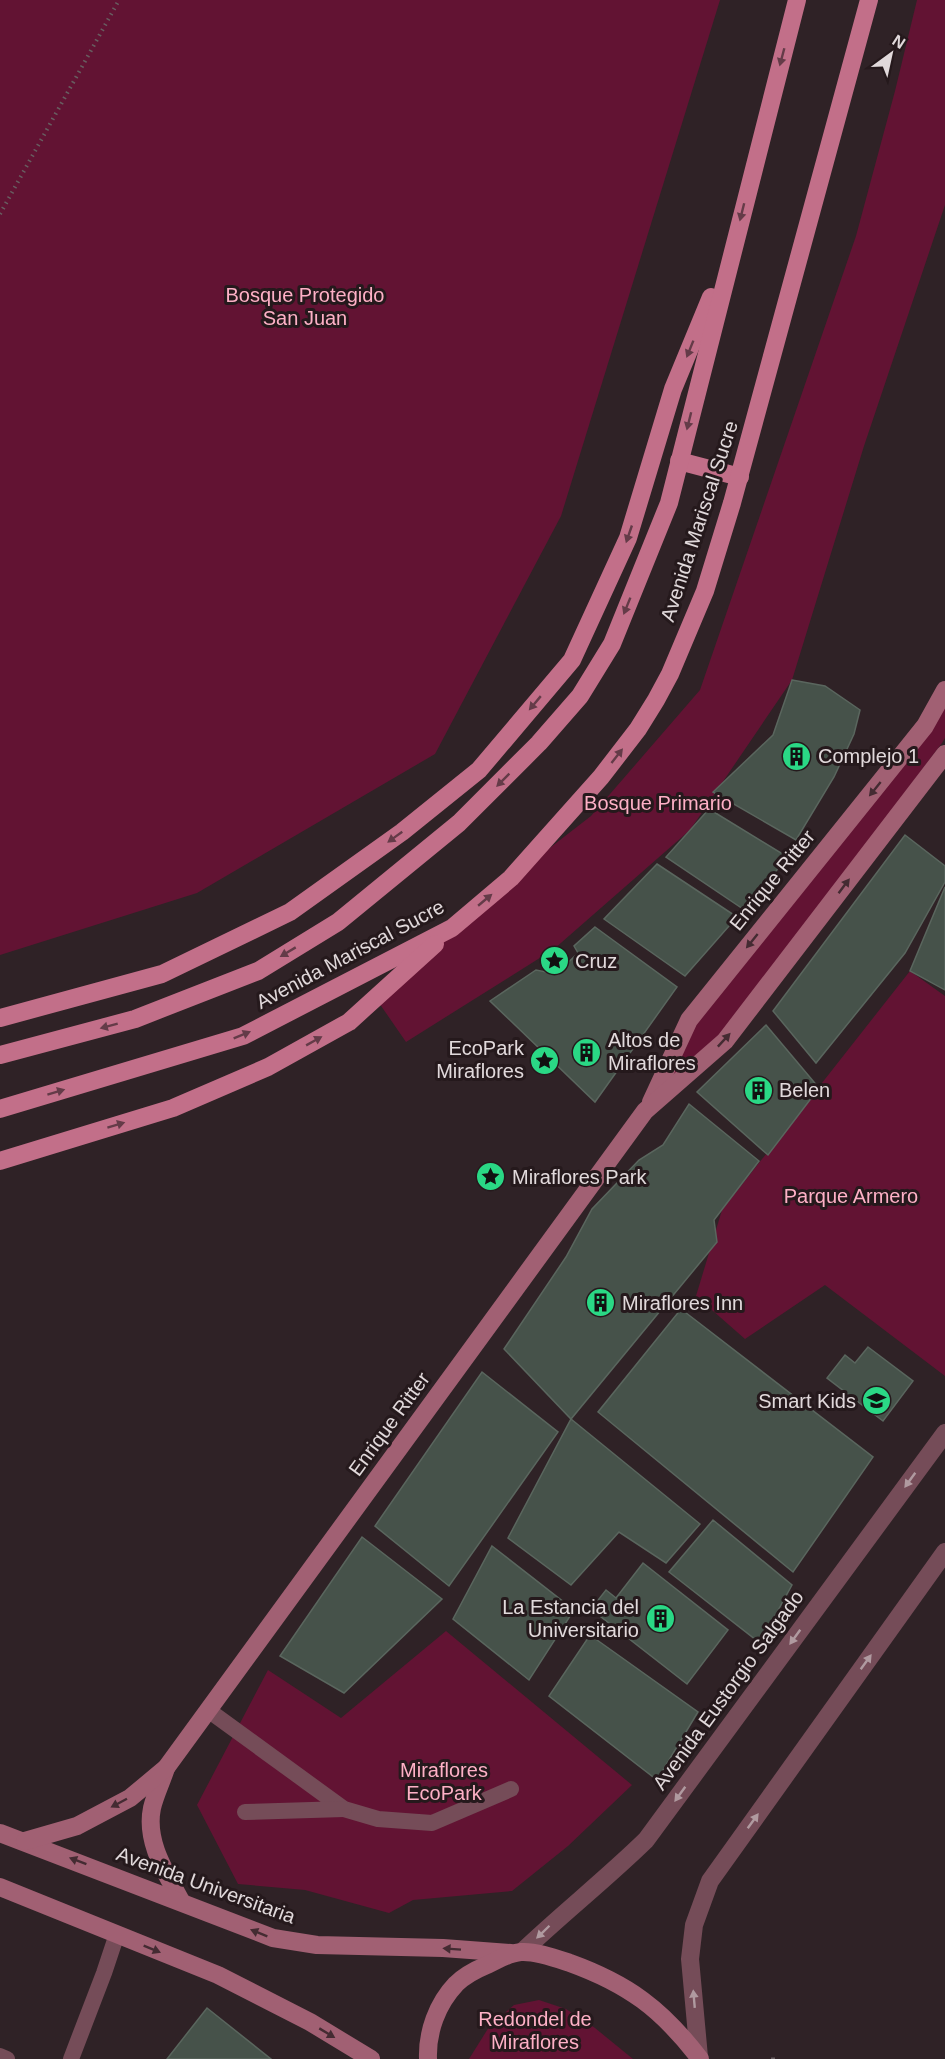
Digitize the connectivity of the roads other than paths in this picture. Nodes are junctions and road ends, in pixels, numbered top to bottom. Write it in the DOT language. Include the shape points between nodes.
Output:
graph roads {
  1 [pos="797,0"];
  2 [pos="869,0"];
  3 [pos="736,237"];
  4 [pos="679,461"];
  5 [pos="740,477"];
  6 [pos="945,690"];
  7 [pos="945,754"];
  8 [pos="452,927"];
  9 [pos="0,1018"];
  10 [pos="0,1055"];
  11 [pos="649,1107"];
  12 [pos="0,1109"];
  13 [pos="0,1161"];
  14 [pos="945,1433"];
  15 [pos="945,1552"];
  16 [pos="208,1710"];
  17 [pos="166,1768"];
  18 [pos="511,1789"];
  19 [pos="344,1809"];
  20 [pos="246,1812"];
  21 [pos="0,1833"];
  22 [pos="25,1841"];
  23 [pos="0,1887"];
  24 [pos="181,1901"];
  25 [pos="117,1935"];
  26 [pos="517,1952"];
  27 [pos="0,2056"];
  28 [pos="699,2058"];
  29 [pos="7,2059"];
  30 [pos="71,2059"];
  31 [pos="371,2059"];
  32 [pos="428,2059"];
  1 -- 3 [label="main road, Avenida Mariscal Sucre, one-way"];
  2 -- 5 [label="main road, Avenida Mariscal Sucre"];
  3 -- 4 [label="main road, Avenida Mariscal Sucre, one-way"];
  3 -- 9 [label="main road, one-way" via="674,388 628,538 572,660 479,770 402,832 290,912 162,974"];
  4 -- 5 [label="main road"];
  4 -- 10 [label="main road, Avenida Mariscal Sucre, one-way" via="669,502 612,644 597,670 539,743 459,823 338,922 258,971 135,1019"];
  8 -- 5 [label="main road, Avenida Mariscal Sucre, one-way" via="511,878 638,729 670,674 705,591"];
  6 -- 11 [label="street, Enrique Ritter, one-way" via="925,726 689,1020"];
  11 -- 7 [label="street, Enrique Ritter, one-way" via="725,1041"];
  12 -- 8 [label="main road, Avenida Mariscal Sucre, one-way" via="243,1036"];
  13 -- 8 [label="main road, one-way" via="173,1108 267,1067 349,1022"];
  11 -- 16 [label="street, Enrique Ritter"];
  14 -- 26 [label="street, Avenida Eustorgio Salgado, one-way" via="646,1840"];
  28 -- 15 [label="street, one-way" via="690,1959 694,1925 710,1881"];
  16 -- 17 [label="street, Enrique Ritter"];
  16 -- 19 [label="lane"];
  17 -- 22 [label="street, Enrique Ritter, one-way" via="130,1798 77,1826"];
  17 -- 24 [label="street, Enrique Ritter" via="152,1810 152,1838"];
  18 -- 19 [label="lane" via="432,1823 378,1819"];
  19 -- 20 [label="lane"];
  21 -- 22 [label="street, Avenida Universitaria"];
  24 -- 22 [label="street, Avenida Universitaria, one-way"];
  23 -- 25 [label="street"];
  26 -- 24 [label="street, Avenida Universitaria, one-way" via="317,1945 273,1938"];
  25 -- 30 [label="lane"];
  25 -- 31 [label="street, one-way" via="218,1975 310,2022"];
  26 -- 28 [label="street" via="556,1958 602,1974 643,1999 679,2031"];
  26 -- 32 [label="street" via="465,1975 449,1992 427,2040"];
  27 -- 29 [label="lane"];
}
